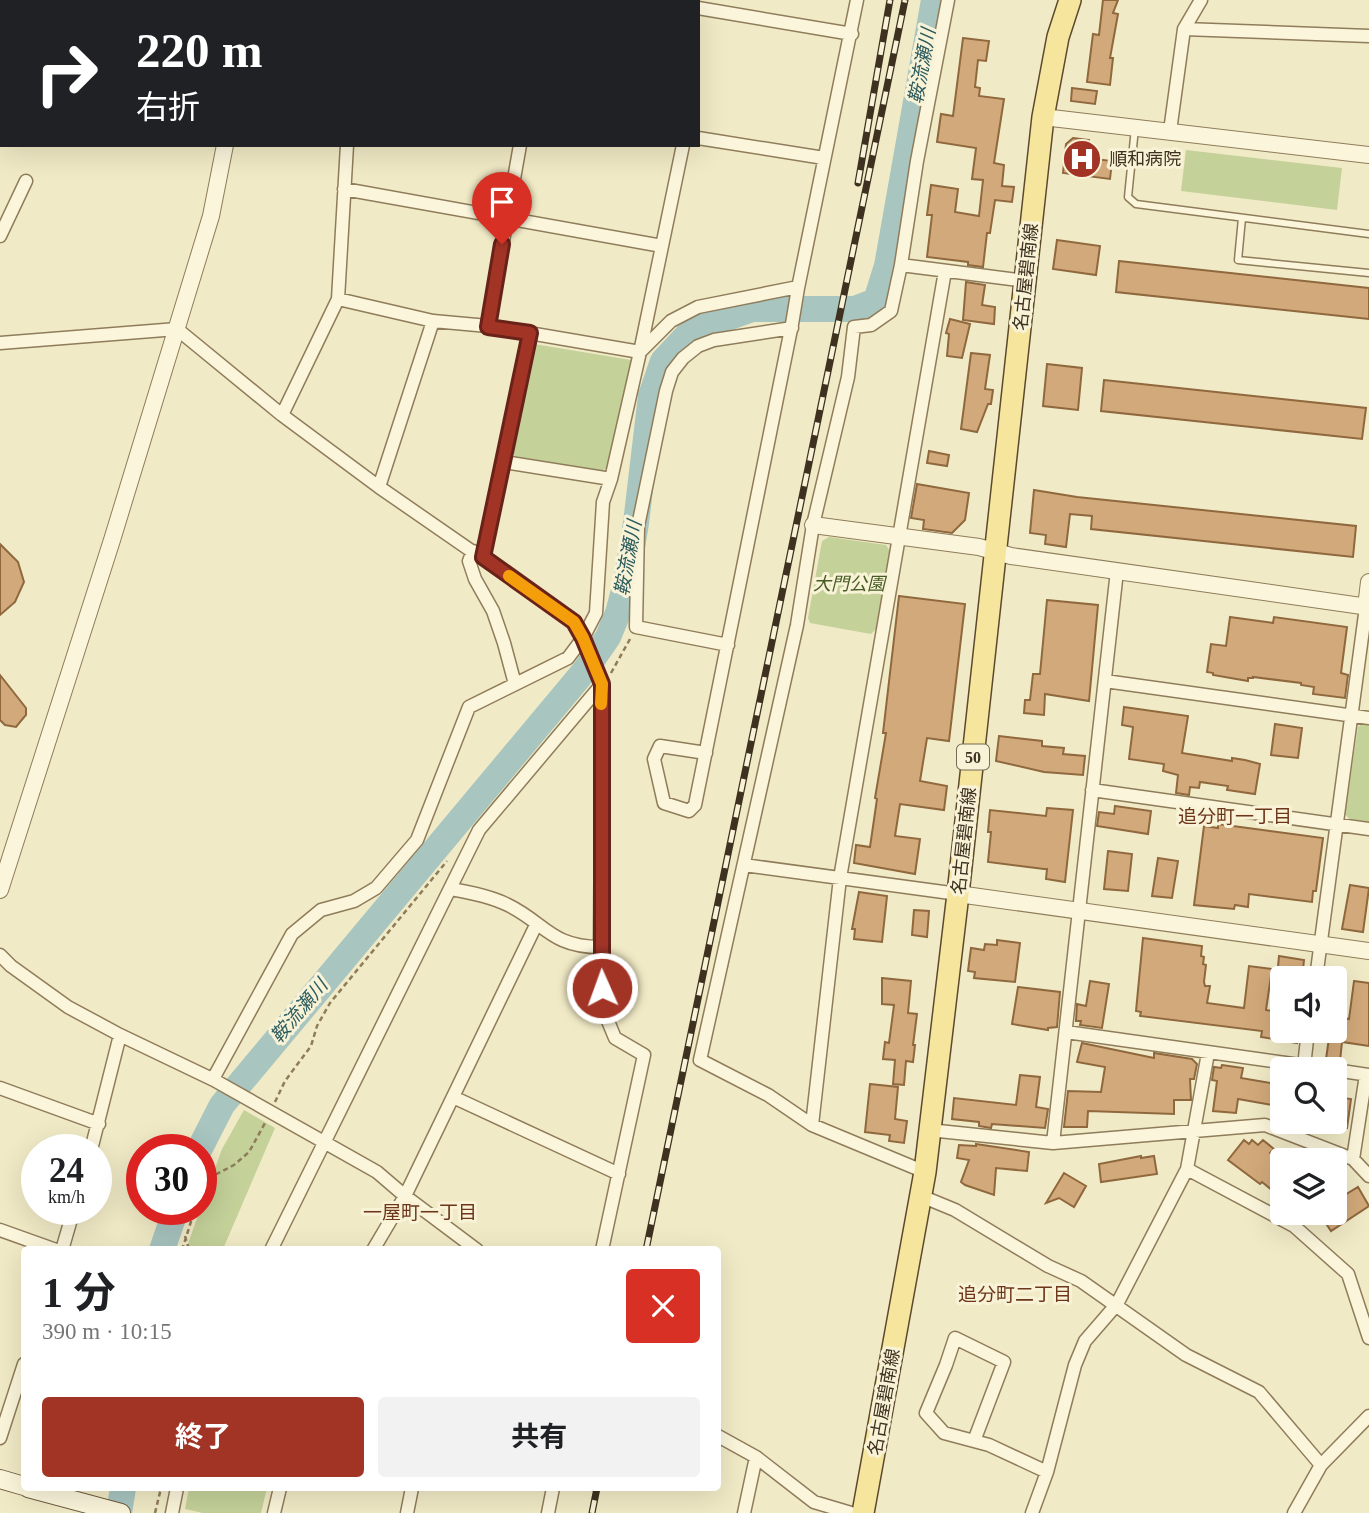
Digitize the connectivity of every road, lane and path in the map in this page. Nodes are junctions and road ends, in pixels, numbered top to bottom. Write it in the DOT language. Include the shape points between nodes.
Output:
graph roads {
  1 [pos="857,0"];
  2 [pos="948,0"];
  3 [pos="1070,0"];
  4 [pos="1201,0"];
  5 [pos="700,8"];
  6 [pos="1184,29"];
  7 [pos="852,34"];
  8 [pos="1369,36"];
  9 [pos="1043,117"];
  10 [pos="1135,126"];
  11 [pos="1170,131"];
  12 [pos="700,138"];
  13 [pos="225,147"];
  14 [pos="347,147"];
  15 [pos="520,147"];
  16 [pos="683,147"];
  17 [pos="1369,155"];
  18 [pos="824,158"];
  19 [pos="26,181"];
  20 [pos="344,189"];
  21 [pos="507,216"];
  22 [pos="1242,218"];
  23 [pos="1369,234"];
  24 [pos="0,236"];
  25 [pos="662,246"];
  26 [pos="901,265"];
  27 [pos="945,271"];
  28 [pos="1369,273"];
  29 [pos="1026,281"];
  30 [pos="798,288"];
  31 [pos="338,299"];
  32 [pos="433,321"];
  33 [pos="792,326"];
  34 [pos="488,327"];
  35 [pos="177,329"];
  36 [pos="530,333"];
  37 [pos="2,339"];
  38 [pos="640,352"];
  39 [pos="282,415"];
  40 [pos="504,462"];
  41 [pos="611,479"];
  42 [pos="379,487"];
  43 [pos="813,525"];
  44 [pos="899,537"];
  45 [pos="996,552"];
  46 [pos="478,554"];
  47 [pos="1117,571"];
  48 [pos="1369,582"];
  49 [pos="1368,607"];
  50 [pos="636,627"];
  51 [pos="583,638"];
  52 [pos="728,645"];
  53 [pos="601,681"];
  54 [pos="1105,681"];
  55 [pos="515,684"];
  56 [pos="1352,715"];
  57 [pos="1369,718"];
  58 [pos="706,753"];
  59 [pos="1092,790"];
  60 [pos="1337,825"];
  61 [pos="1369,829"];
  62 [pos="472,844"];
  63 [pos="744,865"];
  64 [pos="841,877"];
  65 [pos="450,889"];
  66 [pos="0,890"];
  67 [pos="958,894"];
  68 [pos="1079,910"];
  69 [pos="536,925"];
  70 [pos="1321,944"];
  71 [pos="600,947"];
  72 [pos="1369,951"];
  73 [pos="0,956"];
  74 [pos="1318,966"];
  75 [pos="1066,1032"];
  76 [pos="120,1035"];
  77 [pos="1208,1052"];
  78 [pos="1270,1061"];
  79 [pos="1347,1072"];
  80 [pos="1367,1075"];
  81 [pos="214,1079"];
  82 [pos="0,1088"];
  83 [pos="453,1097"];
  84 [pos="268,1110"];
  85 [pos="99,1124"];
  86 [pos="813,1125"];
  87 [pos="929,1130"];
  88 [pos="1195,1130"];
  89 [pos="96,1134"];
  90 [pos="325,1141"];
  91 [pos="1053,1143"];
  92 [pos="1353,1159"];
  93 [pos="1187,1169"];
  94 [pos="925,1172"];
  95 [pos="217,1174"];
  96 [pos="619,1174"];
  97 [pos="1369,1175"];
  98 [pos="405,1196"];
  99 [pos="921,1196"];
  100 [pos="69,1225"];
  101 [pos="189,1225"];
  102 [pos="0,1230"];
  103 [pos="185,1236"];
  104 [pos="45,1246"];
  105 [pos="63,1246"];
  106 [pos="182,1246"];
  107 [pos="188,1246"];
  108 [pos="273,1246"];
  109 [pos="375,1246"];
  110 [pos="472,1246"];
  111 [pos="603,1246"];
  112 [pos="1117,1304"];
  113 [pos="1369,1338"];
  114 [pos="21,1373"];
  115 [pos="1369,1416"];
  116 [pos="0,1438"];
  117 [pos="721,1438"];
  118 [pos="974,1441"];
  119 [pos="755,1457"];
  120 [pos="1321,1465"];
  121 [pos="1047,1472"];
  122 [pos="0,1479"];
  123 [pos="21,1485"];
  124 [pos="40,1491"];
  125 [pos="160,1491"];
  126 [pos="176,1491"];
  127 [pos="280,1491"];
  128 [pos="411,1491"];
  129 [pos="552,1491"];
  130 [pos="121,1513"];
  131 [pos="155,1513"];
  132 [pos="172,1513"];
  133 [pos="274,1513"];
  134 [pos="407,1513"];
  135 [pos="548,1513"];
  136 [pos="744,1513"];
  137 [pos="851,1513"];
  138 [pos="863,1513"];
  139 [pos="1032,1513"];
  140 [pos="1294,1513"];
  1 -- 7 [label="street"];
  2 -- 26 [label="street"];
  3 -- 9 [label="main road, 名古屋碧南線 / 50"];
  4 -- 6 [label="street"];
  5 -- 7 [label="street"];
  6 -- 8 [label="street"];
  6 -- 11 [label="street"];
  7 -- 18 [label="street"];
  9 -- 10 [label="street"];
  9 -- 29 [label="main road, 名古屋碧南線 / 50"];
  10 -- 11 [label="street"];
  10 -- 22 [label="lane" via="1128,197 1136,204"];
  11 -- 17 [label="street"];
  12 -- 18 [label="street"];
  13 -- 35 [label="street" via="212,216"];
  14 -- 20 [label="street"];
  15 -- 21 [label="street"];
  16 -- 25 [label="street"];
  18 -- 30 [label="street"];
  19 -- 24 [label="street"];
  20 -- 21 [label="street"];
  20 -- 31 [label="street"];
  21 -- 25 [label="street"];
  21 -- 34 [label="street"];
  22 -- 23 [label="lane"];
  22 -- 28 [label="lane" via="1238,260"];
  25 -- 38 [label="street"];
  26 -- 27 [label="street"];
  26 -- 43 [label="street" via="891,311 871,325 855,327 848,377"];
  27 -- 29 [label="street"];
  27 -- 44 [label="street"];
  29 -- 45 [label="main road, 名古屋碧南線 / 50"];
  30 -- 33 [label="street"];
  30 -- 38 [label="street" via="698,307 671,321"];
  31 -- 32 [label="street"];
  31 -- 39 [label="street"];
  32 -- 34 [label="street"];
  32 -- 42 [label="street"];
  33 -- 50 [label="street" via="713,340 698,346 672,372 638,526"];
  33 -- 52 [label="street"];
  34 -- 36 [label="street"];
  35 -- 37 [label="street"];
  35 -- 39 [label="street"];
  35 -- 66 [label="street"];
  36 -- 38 [label="street"];
  36 -- 40 [label="street"];
  38 -- 41 [label="street"];
  39 -- 42 [label="street"];
  40 -- 41 [label="street"];
  40 -- 46 [label="street"];
  41 -- 51 [label="street" via="603,502 596,613"];
  42 -- 46 [label="street"];
  43 -- 44 [label="street"];
  43 -- 63 [label="street" via="797,625"];
  44 -- 45 [label="street"];
  44 -- 64 [label="street"];
  45 -- 47 [label="street"];
  45 -- 67 [label="main road, 名古屋碧南線 / 50"];
  46 -- 51 [label="street" via="574,622"];
  46 -- 55 [label="street" via="469,561 493,611"];
  47 -- 49 [label="street"];
  47 -- 54 [label="street"];
  48 -- 49 [label="street"];
  49 -- 56 [label="street"];
  50 -- 52 [label="street"];
  50 -- 53 [label="path" via="624,653"];
  51 -- 53 [label="street"];
  51 -- 55 [label="street" via="568,658"];
  52 -- 58 [label="street"];
  53 -- 62 [label="street"];
  53 -- 71 [label="street"];
  54 -- 56 [label="street"];
  54 -- 59 [label="street"];
  55 -- 81 [label="street" via="469,707 417,840 376,888 354,901 321,910 292,934"];
  56 -- 57 [label="street"];
  56 -- 60 [label="street"];
  58 -- 58 [label="street" via="660,746 654,759 664,803 689,811 695,805"];
  59 -- 60 [label="street"];
  59 -- 68 [label="street"];
  60 -- 61 [label="street"];
  60 -- 70 [label="street"];
  62 -- 65 [label="street"];
  62 -- 84 [label="path" via="459,847 330,1003 311,1046"];
  63 -- 64 [label="street"];
  63 -- 86 [label="street" via="700,1060 768,1095"];
  64 -- 67 [label="street"];
  64 -- 86 [label="street"];
  65 -- 69 [label="street" via="508,905"];
  65 -- 90 [label="street"];
  67 -- 68 [label="street"];
  67 -- 87 [label="main road, 名古屋碧南線 / 50"];
  68 -- 70 [label="street"];
  68 -- 75 [label="street"];
  69 -- 71 [label="street" via="552,937"];
  69 -- 83 [label="street"];
  70 -- 72 [label="street"];
  70 -- 74 [label="street"];
  71 -- 96 [label="street" via="603,1009 615,1038 644,1055"];
  73 -- 76 [label="street" via="68,1007"];
  75 -- 77 [label="street"];
  75 -- 91 [label="street"];
  76 -- 81 [label="street"];
  76 -- 85 [label="street"];
  77 -- 78 [label="street"];
  77 -- 88 [label="street"];
  79 -- 80 [label="street"];
  80 -- 92 [label="street"];
  81 -- 84 [label="street"];
  82 -- 85 [label="street"];
  83 -- 96 [label="street"];
  83 -- 98 [label="street"];
  84 -- 90 [label="street"];
  84 -- 95 [label="path" via="250,1152"];
  85 -- 89 [label="street"];
  86 -- 94 [label="street"];
  87 -- 91 [label="street"];
  87 -- 94 [label="main road, 名古屋碧南線 / 50"];
  88 -- 91 [label="street"];
  88 -- 92 [label="street" via="1265,1125"];
  88 -- 93 [label="street"];
  90 -- 98 [label="street" via="377,1172"];
  90 -- 108 [label="street"];
  92 -- 97 [label="street"];
  93 -- 112 [label="street"];
  93 -- 113 [label="street" via="1294,1226 1348,1274"];
  94 -- 99 [label="main road, 名古屋碧南線 / 50"];
  96 -- 111 [label="street"];
  98 -- 109 [label="street"];
  98 -- 110 [label="street"];
  99 -- 112 [label="street" via="955,1210"];
  99 -- 138 [label="main road, 名古屋碧南線 / 50"];
  100 -- 105 [label="street"];
  101 -- 103 [label="path"];
  102 -- 104 [label="street"];
  103 -- 106 [label="path"];
  103 -- 107 [label="path"];
  112 -- 120 [label="street" via="1186,1355 1259,1392"];
  112 -- 121 [label="street" via="1085,1340"];
  114 -- 116 [label="street"];
  115 -- 120 [label="street"];
  117 -- 119 [label="street"];
  118 -- 118 [label="street" via="944,1433 926,1413 955,1338 1004,1362"];
  118 -- 121 [label="street"];
  119 -- 136 [label="street"];
  119 -- 137 [label="street" via="814,1502"];
  120 -- 140 [label="street"];
  121 -- 139 [label="street"];
  122 -- 123 [label="main road"];
  124 -- 130 [label="main road"];
  125 -- 131 [label="path"];
  126 -- 132 [label="street"];
  127 -- 133 [label="street"];
  128 -- 134 [label="street"];
  129 -- 135 [label="street"];
}
